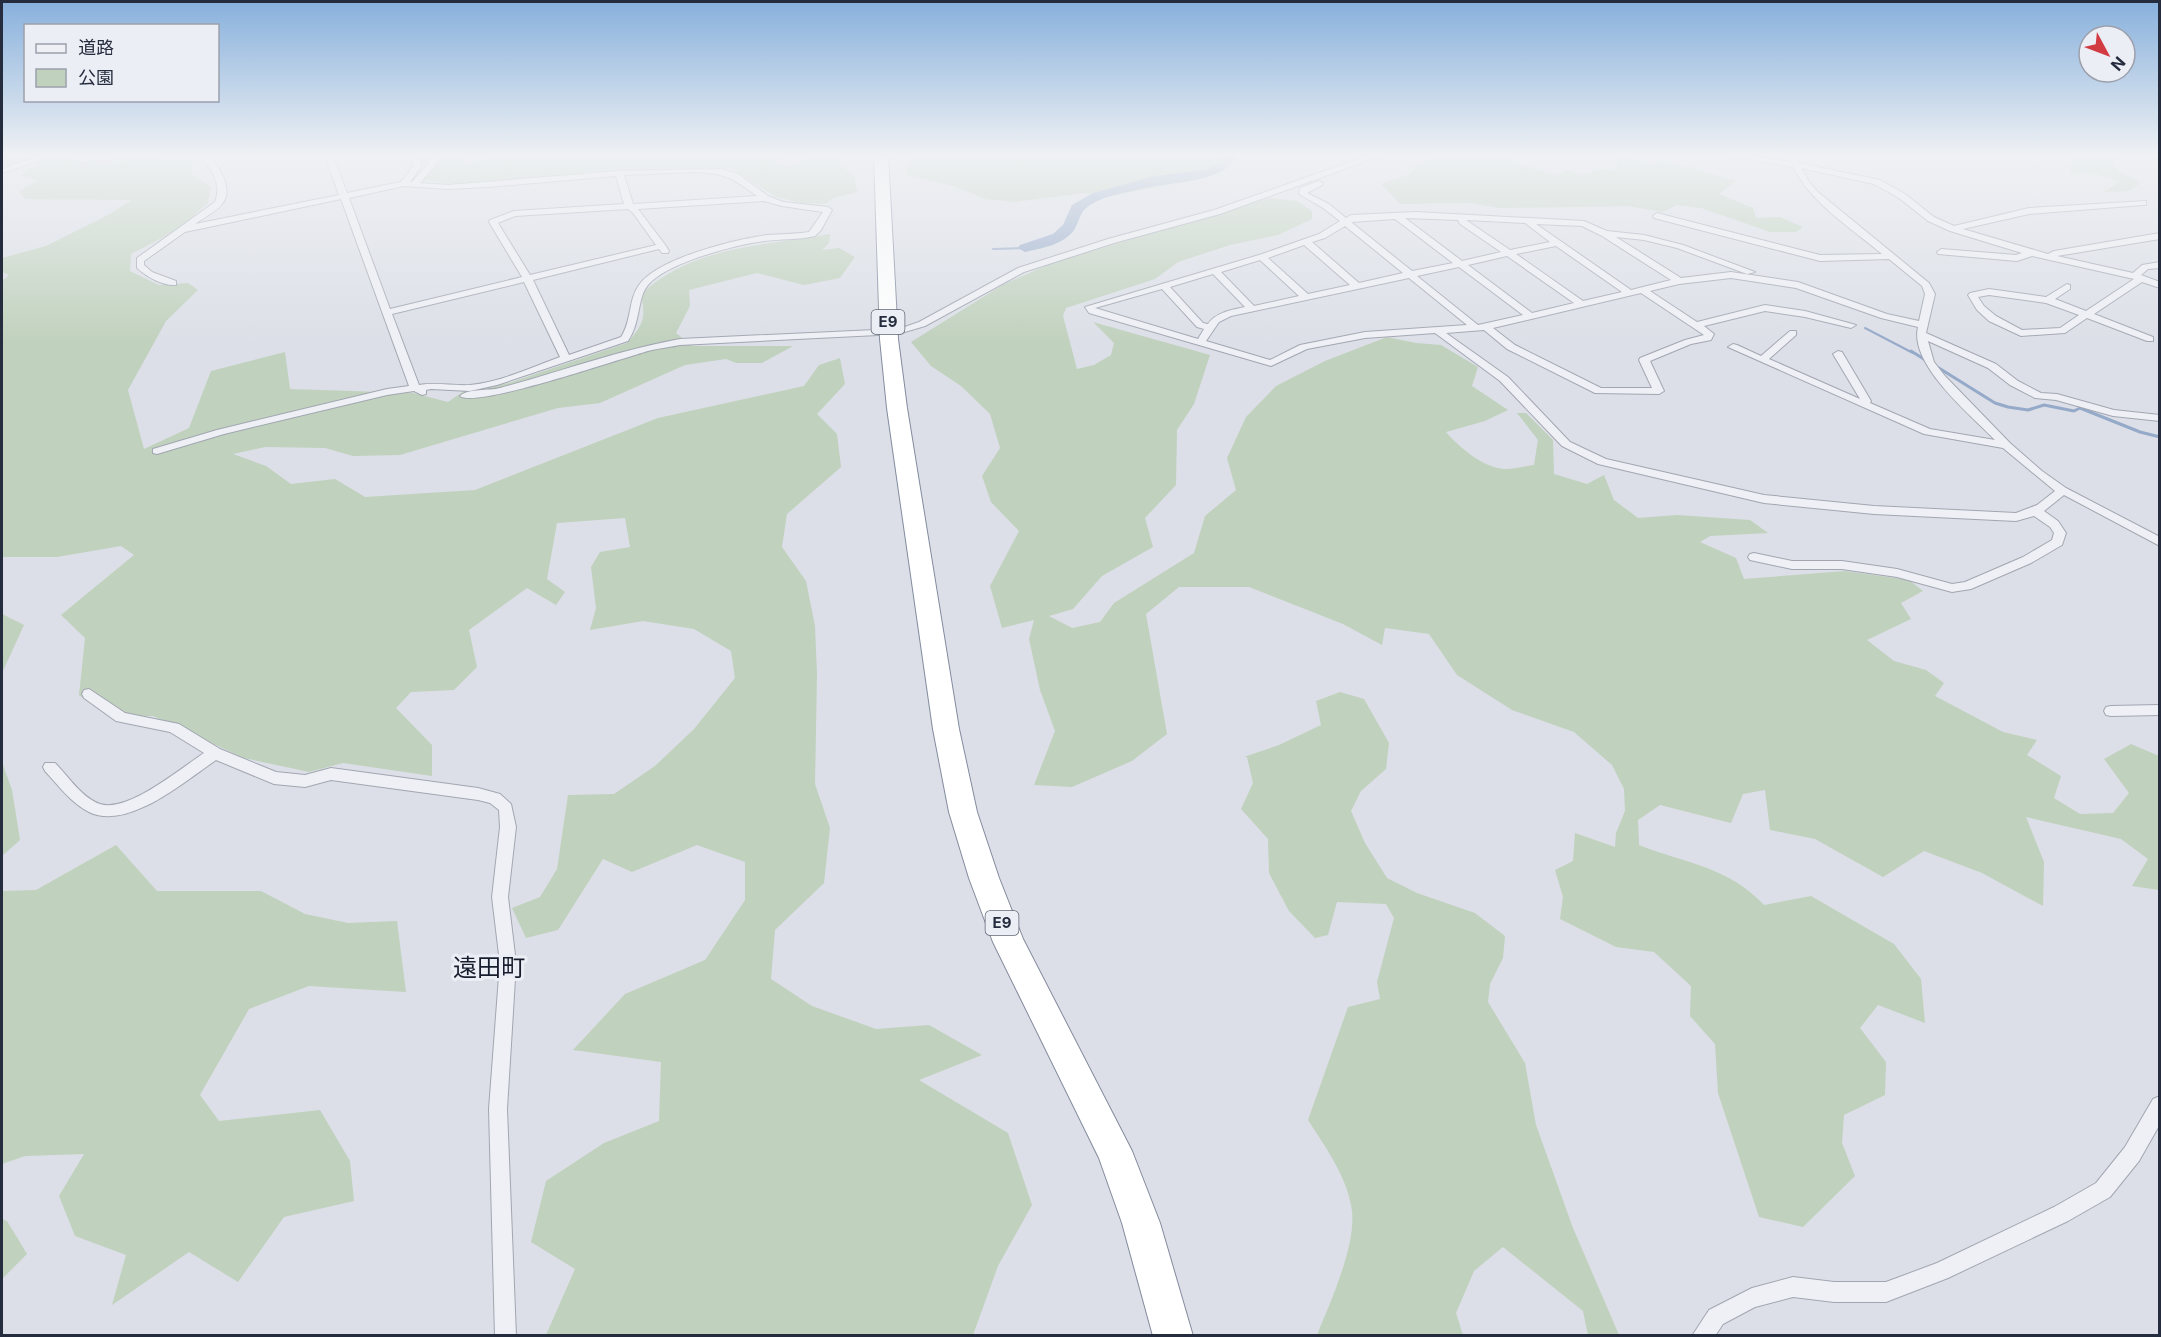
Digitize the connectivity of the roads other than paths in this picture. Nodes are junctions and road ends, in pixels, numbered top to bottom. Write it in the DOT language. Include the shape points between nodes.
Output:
graph roads {
  1 [pos="200,218"];
  2 [pos="236,218"];
  3 [pos="352,218"];
  4 [pos="502,218"];
  5 [pos="641,218"];
  6 [pos="823,218"];
  7 [pos="884,218"];
  8 [pos="1194,218"];
  9 [pos="1339,218"];
  10 [pos="1361,218"];
  11 [pos="1400,218"];
  12 [pos="1461,218"];
  13 [pos="1466,218"];
  14 [pos="1666,218"];
  15 [pos="1846,218"];
  16 [pos="1930,218"];
  17 [pos="1991,218"];
  18 [pos="1343,222"];
  19 [pos="1529,223"];
  20 [pos="184,229"];
  21 [pos="1953,229"];
  22 [pos="1605,234"];
  23 [pos="2160,236"];
  24 [pos="1306,242"];
  25 [pos="1556,243"];
  26 [pos="662,246"];
  27 [pos="1941,252"];
  28 [pos="1509,253"];
  29 [pos="2031,253"];
  30 [pos="1893,256"];
  31 [pos="1262,257"];
  32 [pos="2049,258"];
  33 [pos="671,264"];
  34 [pos="1460,264"];
  35 [pos="2160,265"];
  36 [pos="1214,270"];
  37 [pos="1410,275"];
  38 [pos="2139,277"];
  39 [pos="527,278"];
  40 [pos="1761,278"];
  41 [pos="1678,281"];
  42 [pos="173,283"];
  43 [pos="1163,285"];
  44 [pos="2160,285"];
  45 [pos="1357,286"];
  46 [pos="2067,287"];
  47 [pos="1642,290"];
  48 [pos="1630,293"];
  49 [pos="1306,297"];
  50 [pos="2048,300"];
  51 [pos="1581,304"];
  52 [pos="1252,309"];
  53 [pos="387,312"];
  54 [pos="2086,315"];
  55 [pos="1530,316"];
  56 [pos="1696,325"];
  57 [pos="1851,326"];
  58 [pos="1208,327"];
  59 [pos="1481,328"];
  60 [pos="1921,329"];
  61 [pos="898,331"];
  62 [pos="1438,331"];
  63 [pos="875,333"];
  64 [pos="1793,333"];
  65 [pos="2150,339"];
  66 [pos="1201,342"];
  67 [pos="1733,347"];
  68 [pos="1838,354"];
  69 [pos="566,359"];
  70 [pos="1762,359"];
  71 [pos="415,388"];
  72 [pos="1863,404"];
  73 [pos="2160,418"];
  74 [pos="2006,445"];
  75 [pos="157,451"];
  76 [pos="2062,490"];
  77 [pos="2037,512"];
  78 [pos="2160,542"];
  79 [pos="1754,557"];
  80 [pos="89,694"];
  81 [pos="2160,710"];
  82 [pos="2111,711"];
  83 [pos="215,753"];
  84 [pos="50,767"];
  85 [pos="2160,1105"];
  86 [pos="506,1335"];
  87 [pos="1173,1335"];
  88 [pos="1702,1335"];
  1 -- 20 [label="street"];
  2 -- 20 [label="street"];
  3 -- 53 [label="street"];
  4 -- 39 [label="street" via="493,222"];
  5 -- 26 [label="street"];
  6 -- 33 [label="street" via="812,234 740,243"];
  7 -- 87 [label="highway, E9" via="889,339 908,487 963,812 1009,942 1114,1151 1141,1223"];
  8 -- 61 [label="street" via="1021,270 922,324"];
  9 -- 18 [label="street"];
  10 -- 18 [label="street"];
  11 -- 34 [label="street"];
  12 -- 28 [label="street"];
  13 -- 19 [label="street"];
  14 -- 30 [label="street" via="1820,258"];
  15 -- 30 [label="street"];
  16 -- 21 [label="street"];
  17 -- 21 [label="street"];
  18 -- 24 [label="street"];
  18 -- 37 [label="street"];
  19 -- 22 [label="street" via="1584,224"];
  19 -- 25 [label="street"];
  20 -- 42 [label="street" via="140,260 140,266 149,274"];
  21 -- 29 [label="street"];
  22 -- 40 [label="street" via="1673,245"];
  22 -- 41 [label="street"];
  23 -- 32 [label="street"];
  24 -- 31 [label="street"];
  24 -- 45 [label="street"];
  25 -- 28 [label="street"];
  25 -- 48 [label="street"];
  26 -- 33 [label="street"];
  26 -- 39 [label="street"];
  27 -- 29 [label="street" via="2017,258"];
  28 -- 34 [label="street"];
  28 -- 51 [label="street"];
  29 -- 32 [label="street"];
  30 -- 60 [label="street" via="1926,285 1930,294"];
  31 -- 36 [label="street"];
  31 -- 49 [label="street"];
  32 -- 38 [label="street"];
  33 -- 69 [label="street" via="644,283 636,299 637,316 625,339"];
  34 -- 37 [label="street"];
  34 -- 55 [label="street"];
  35 -- 38 [label="street" via="2145,267"];
  36 -- 43 [label="street"];
  36 -- 52 [label="street"];
  37 -- 45 [label="street"];
  37 -- 59 [label="street"];
  38 -- 44 [label="street"];
  38 -- 54 [label="street"];
  39 -- 53 [label="street"];
  39 -- 69 [label="street"];
  40 -- 41 [label="street" via="1712,275"];
  40 -- 60 [label="street" via="1798,285"];
  41 -- 47 [label="street"];
  43 -- 58 [label="street" via="1200,325"];
  43 -- 66 [label="street" via="1090,307"];
  45 -- 49 [label="street"];
  46 -- 50 [label="street"];
  47 -- 48 [label="street"];
  47 -- 56 [label="street"];
  48 -- 51 [label="street"];
  49 -- 52 [label="street"];
  50 -- 54 [label="street"];
  50 -- 54 [label="street" via="1989,292 1973,296 1990,316 2021,333 2062,331"];
  51 -- 55 [label="street"];
  52 -- 58 [label="street" via="1228,314"];
  53 -- 71 [label="street"];
  54 -- 65 [label="street"];
  55 -- 59 [label="street"];
  56 -- 57 [label="street" via="1765,308"];
  56 -- 59 [label="street" via="1709,334 1708,338 1644,360 1659,391 1599,391"];
  58 -- 66 [label="street"];
  59 -- 62 [label="street"];
  60 -- 73 [label="street" via="2039,396 2113,413"];
  60 -- 74 [label="street" via="1929,362"];
  62 -- 66 [label="street" via="1354,337 1304,347 1271,363"];
  62 -- 77 [label="street" via="1504,379 1566,444 1602,462 1764,499 1805,504 2016,517"];
  63 -- 71 [label="street" via="680,342 471,397 441,396"];
  64 -- 70 [label="street"];
  67 -- 70 [label="street"];
  68 -- 72 [label="street" via="1866,401"];
  69 -- 71 [label="street" via="470,388"];
  70 -- 72 [label="street"];
  71 -- 75 [label="street" via="344,401"];
  72 -- 74 [label="street" via="1928,432"];
  74 -- 76 [label="street"];
  76 -- 77 [label="street"];
  76 -- 78 [label="street"];
  77 -- 79 [label="street" via="2054,524 2060,534 2058,542 2027,560 1960,587 1842,565 1792,565"];
  80 -- 83 [label="street" via="121,717 174,728"];
  81 -- 82 [label="street"];
  83 -- 84 [label="street" via="146,798 120,809 100,811"];
  83 -- 86 [label="street" via="274,778 305,781 331,774 478,794 495,798 506,808 508,827 500,897 508,988 498,1109"];
  85 -- 88 [label="street" via="2132,1154 2103,1190 2061,1214 1941,1271 1886,1292 1793,1287 1752,1298 1716,1317"];
}
